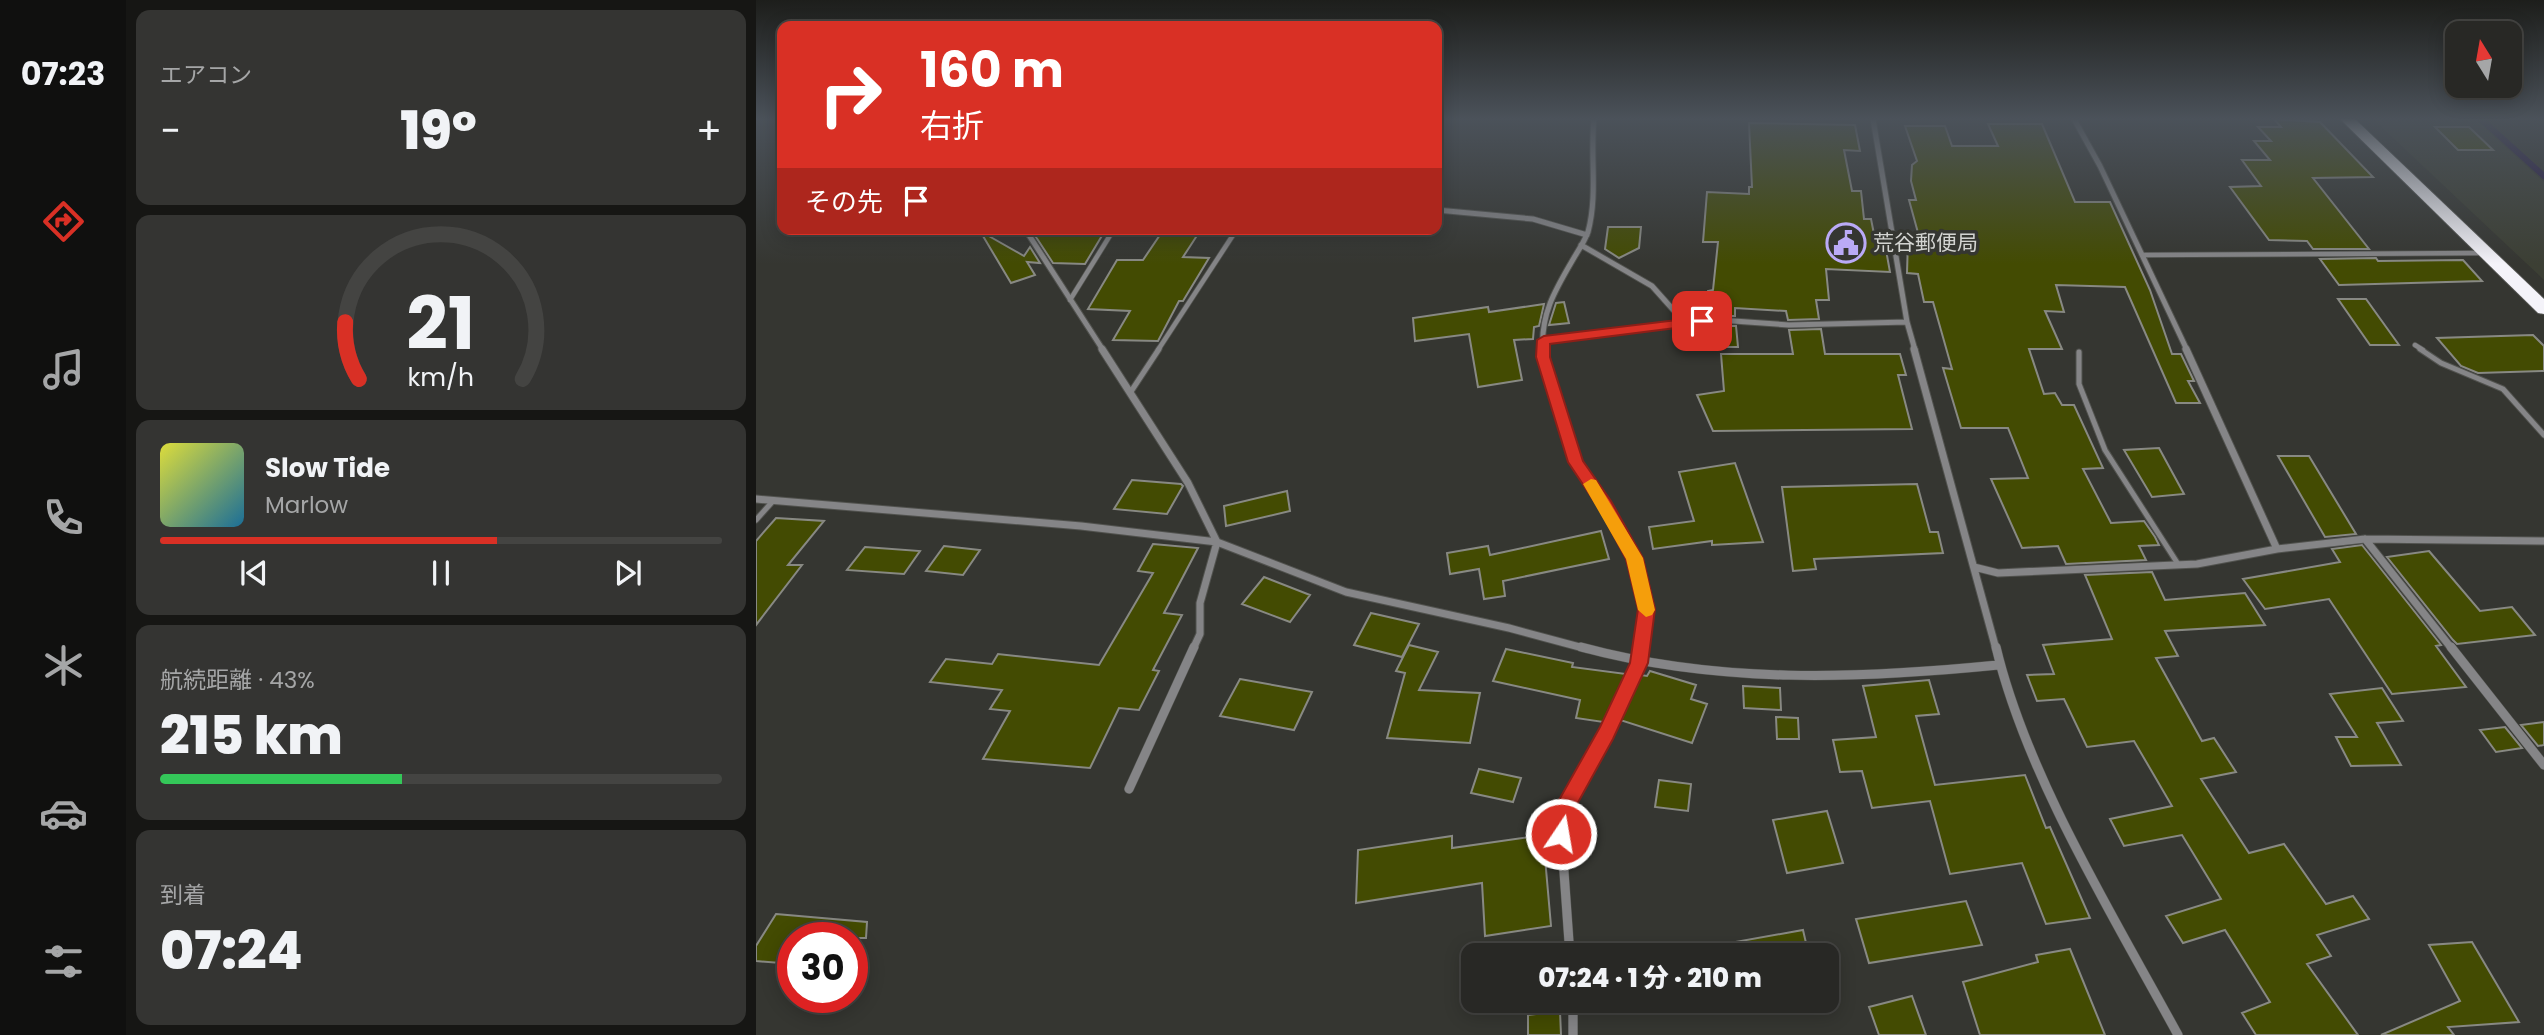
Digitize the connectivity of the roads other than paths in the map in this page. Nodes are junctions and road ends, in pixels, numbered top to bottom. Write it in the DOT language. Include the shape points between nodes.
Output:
graph roads {
  1 [pos="1593,167"];
  2 [pos="1881,167"];
  3 [pos="2098,167"];
  4 [pos="2397,167"];
  5 [pos="1442,210"];
  6 [pos="1029,235"];
  7 [pos="1110,235"];
  8 [pos="1233,235"];
  9 [pos="1587,235"];
  10 [pos="1581,245"];
  11 [pos="2486,253"];
  12 [pos="2142,255"];
  13 [pos="1070,300"];
  14 [pos="2544,309"];
  15 [pos="1685,323"];
  16 [pos="1907,323"];
  17 [pos="1544,340"];
  18 [pos="2415,345"];
  19 [pos="2079,352"];
  20 [pos="1130,393"];
  21 [pos="2544,435"];
  22 [pos="756,499"];
  23 [pos="773,500"];
  24 [pos="756,520"];
  25 [pos="2365,538"];
  26 [pos="2544,541"];
  27 [pos="1217,542"];
  28 [pos="2277,549"];
  29 [pos="2178,564"];
  30 [pos="1974,567"];
  31 [pos="1639,663"];
  32 [pos="1998,664"];
  33 [pos="2544,765"];
  34 [pos="1129,789"];
  35 [pos="1569,943"];
  36 [pos="1573,1013"];
  37 [pos="1573,1035"];
  38 [pos="2178,1035"];
  1 -- 9 [label="street" via="1595,197"];
  2 -- 16 [label="street"];
  3 -- 12 [label="street"];
  4 -- 11 [label="highway"];
  5 -- 9 [label="street" via="1533,219"];
  6 -- 13 [label="street"];
  7 -- 13 [label="lane"];
  8 -- 20 [label="lane"];
  9 -- 10 [label="street"];
  10 -- 15 [label="street" via="1668,297"];
  10 -- 17 [label="street" via="1548,303 1541,329"];
  11 -- 12 [label="lane"];
  11 -- 14 [label="highway"];
  12 -- 28 [label="street"];
  13 -- 20 [label="street"];
  15 -- 16 [label="street"];
  15 -- 17 [label="street"];
  16 -- 30 [label="street"];
  17 -- 31 [label="street" via="1543,357 1575,462 1634,558 1646,609"];
  18 -- 21 [label="lane" via="2441,363 2502,389"];
  19 -- 29 [label="lane" via="2079,384 2100,440"];
  20 -- 27 [label="street" via="1188,483"];
  22 -- 23 [label="street"];
  23 -- 24 [label="lane"];
  23 -- 27 [label="street"];
  25 -- 26 [label="street"];
  25 -- 28 [label="street"];
  25 -- 33 [label="street"];
  27 -- 31 [label="street" via="1346,592"];
  27 -- 34 [label="street" via="1200,603 1200,634"];
  28 -- 29 [label="street"];
  29 -- 30 [label="street" via="1998,573"];
  30 -- 32 [label="street"];
  31 -- 32 [label="street" via="1794,678 1900,675"];
  31 -- 35 [label="street" via="1560,816"];
  32 -- 38 [label="street" via="2095,885"];
  36 -- 37 [label="street"];
}
